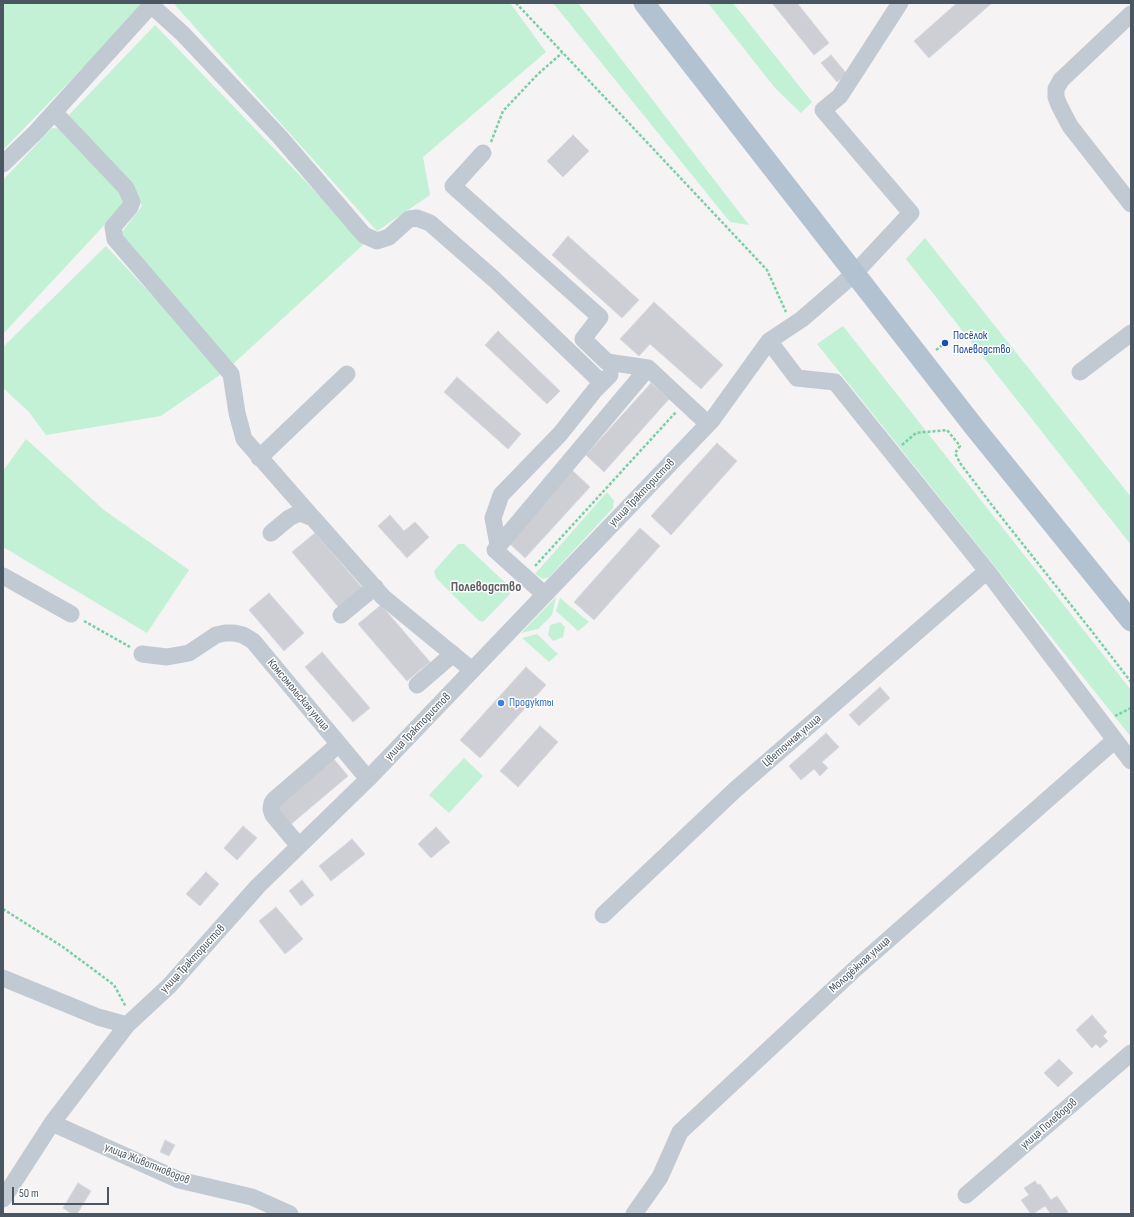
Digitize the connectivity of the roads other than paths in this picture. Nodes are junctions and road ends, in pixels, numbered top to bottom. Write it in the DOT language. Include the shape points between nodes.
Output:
graph roads {
  1 [pos="644,3"];
  2 [pos="900,3"];
  3 [pos="152,4"];
  4 [pos="1131,14"];
  5 [pos="54,112"];
  6 [pos="483,153"];
  7 [pos="3,164"];
  8 [pos="1131,204"];
  9 [pos="854,274"];
  10 [pos="1131,333"];
  11 [pos="769,341"];
  12 [pos="613,363"];
  13 [pos="648,368"];
  14 [pos="1080,372"];
  15 [pos="347,374"];
  16 [pos="602,384"];
  17 [pos="708,424"];
  18 [pos="259,458"];
  19 [pos="313,518"];
  20 [pos="271,533"];
  21 [pos="498,545"];
  22 [pos="986,571"];
  23 [pos="3,576"];
  24 [pos="375,587"];
  25 [pos="544,594"];
  26 [pos="71,614"];
  27 [pos="341,615"];
  28 [pos="1131,621"];
  29 [pos="142,654"];
  30 [pos="453,654"];
  31 [pos="472,670"];
  32 [pos="417,685"];
  33 [pos="1115,740"];
  34 [pos="339,744"];
  35 [pos="1131,761"];
  36 [pos="368,779"];
  37 [pos="299,846"];
  38 [pos="603,915"];
  39 [pos="3,978"];
  40 [pos="130,1022"];
  41 [pos="1131,1053"];
  42 [pos="52,1123"];
  43 [pos="966,1195"];
  44 [pos="3,1199"];
  45 [pos="290,1214"];
  46 [pos="634,1214"];
  1 -- 9 [label="main road"];
  2 -- 9 [label="street, улица Трактористов" via="840,96 823,110 911,213"];
  3 -- 5 [label="street"];
  3 -- 16 [label="street" via="275,131 364,235 377,241 389,237 409,219 417,218 430,223"];
  4 -- 8 [label="street" via="1061,80 1056,89 1056,97 1070,126"];
  5 -- 7 [label="street"];
  5 -- 18 [label="street" via="126,188 132,202 113,227 115,239 231,374 244,439"];
  6 -- 12 [label="street" via="453,186 600,317 583,339 607,362"];
  9 -- 11 [label="street, улица Трактористов" via="802,320"];
  9 -- 28 [label="main road"];
  10 -- 14 [label="street"];
  11 -- 17 [label="street, улица Трактористов"];
  11 -- 22 [label="street" via="797,378 835,382"];
  12 -- 13 [label="street"];
  12 -- 16 [label="street" via="612,373"];
  13 -- 17 [label="street"];
  13 -- 21 [label="street"];
  15 -- 18 [label="street"];
  16 -- 21 [label="street" via="560,434 502,495 493,518"];
  17 -- 25 [label="street, улица Трактористов"];
  18 -- 19 [label="street"];
  19 -- 20 [label="street" via="297,514"];
  19 -- 24 [label="street"];
  21 -- 25 [label="street" via="495,550"];
  22 -- 33 [label="street"];
  22 -- 38 [label="street, Цветочная улица" via="736,790"];
  23 -- 26 [label="street"];
  24 -- 27 [label="street"];
  24 -- 30 [label="street" via="385,599"];
  25 -- 31 [label="street, улица Трактористов"];
  29 -- 34 [label="street, Комсомольская улица" via="167,657 188,653 216,634 243,635 253,641"];
  30 -- 31 [label="street"];
  30 -- 32 [label="street"];
  31 -- 36 [label="street, улица Трактористов"];
  33 -- 35 [label="street"];
  33 -- 46 [label="street, Молодёжная улица" via="855,969 680,1132 660,1177"];
  34 -- 36 [label="street, Комсомольская улица"];
  34 -- 37 [label="street" via="272,803 273,815"];
  36 -- 37 [label="street, улица Трактористов"];
  37 -- 40 [label="street, улица Трактористов" via="258,886 170,986"];
  39 -- 40 [label="street" via="98,1017"];
  40 -- 42 [label="street, улица Трактористов"];
  41 -- 43 [label="street, улица Полеводов"];
  42 -- 44 [label="street, улица Трактористов"];
  42 -- 45 [label="street, улица Животноводов" via="179,1180 252,1197"];
}
